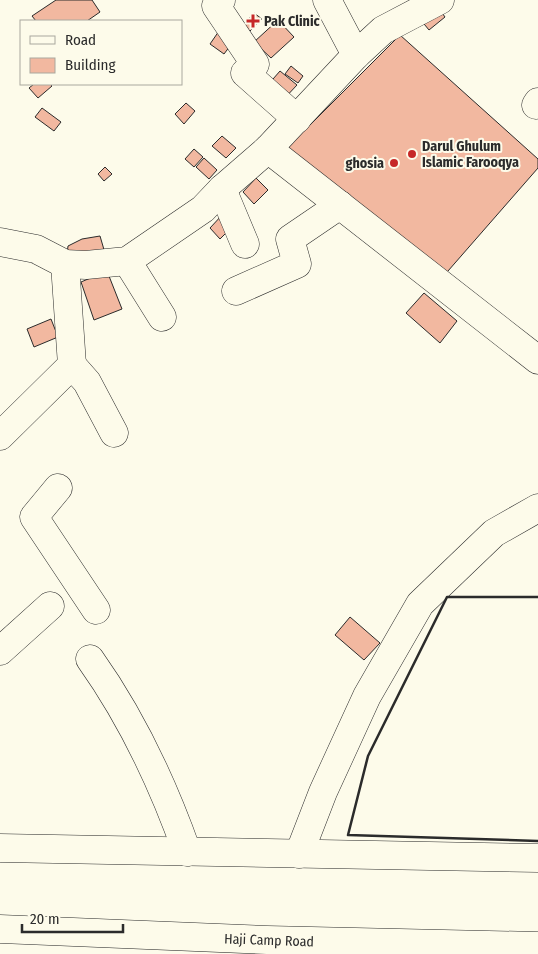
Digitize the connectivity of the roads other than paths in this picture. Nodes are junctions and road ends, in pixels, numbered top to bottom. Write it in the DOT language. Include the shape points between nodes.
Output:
graph roads {
  1 [pos="221,0"];
  2 [pos="327,0"];
  3 [pos="440,0"];
  4 [pos="356,55"];
  5 [pos="297,119"];
  6 [pos="268,149"];
  7 [pos="222,189"];
  8 [pos="340,205"];
  9 [pos="0,242"];
  10 [pos="245,244"];
  11 [pos="128,261"];
  12 [pos="65,264"];
  13 [pos="236,291"];
  14 [pos="162,317"];
  15 [pos="538,360"];
  16 [pos="72,365"];
  17 [pos="114,432"];
  18 [pos="0,436"];
  19 [pos="58,488"];
  20 [pos="538,508"];
  21 [pos="50,606"];
  22 [pos="96,610"];
  23 [pos="0,651"];
  24 [pos="90,659"];
  25 [pos="0,848"];
  26 [pos="187,852"];
  27 [pos="299,854"];
  28 [pos="538,858"];
  29 [pos="0,928"];
  30 [pos="538,946"];
  1 -- 5 [label="street" via="216,6 255,64 246,73"];
  2 -- 4 [label="street"];
  3 -- 4 [label="street" via="383,30"];
  4 -- 5 [label="street"];
  5 -- 6 [label="street"];
  6 -- 7 [label="street"];
  6 -- 8 [label="street"];
  7 -- 10 [label="street"];
  7 -- 11 [label="street" via="203,209"];
  8 -- 13 [label="street" via="290,239 298,264"];
  8 -- 15 [label="street"];
  9 -- 12 [label="street" via="36,249"];
  11 -- 12 [label="street"];
  11 -- 14 [label="street"];
  12 -- 16 [label="street"];
  16 -- 17 [label="street" via="88,382"];
  16 -- 18 [label="street"];
  19 -- 22 [label="street" via="34,517"];
  20 -- 27 [label="street" via="494,533 420,604 367,696"];
  21 -- 23 [label="street"];
  24 -- 26 [label="street" via="117,697 170,806"];
  25 -- 26 [label="street"];
  26 -- 27 [label="street"];
  27 -- 28 [label="street"];
  29 -- 30 [label="street, Haji Camp Road" via="267,940"];
}
